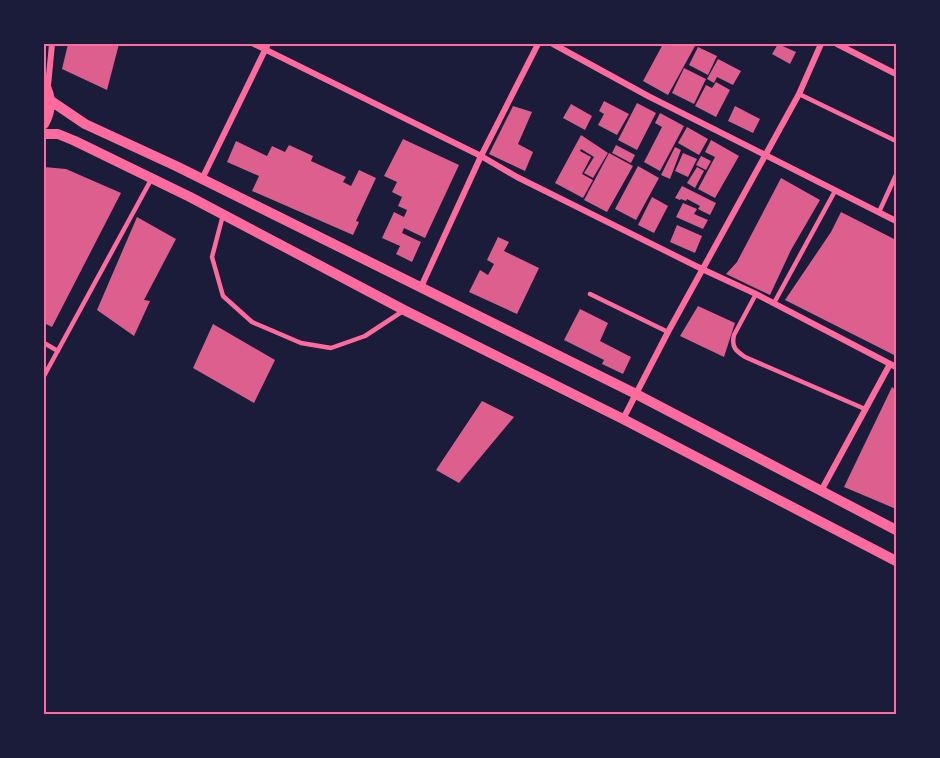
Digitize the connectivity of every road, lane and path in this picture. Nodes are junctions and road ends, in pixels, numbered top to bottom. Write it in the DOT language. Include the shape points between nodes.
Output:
graph roads {
  1 [pos="52,44"];
  2 [pos="254,44"];
  3 [pos="538,44"];
  4 [pos="553,44"];
  5 [pos="821,44"];
  6 [pos="837,44"];
  7 [pos="266,46"];
  8 [pos="897,74"];
  9 [pos="47,91"];
  10 [pos="799,94"];
  11 [pos="44,124"];
  12 [pos="44,134"];
  13 [pos="897,141"];
  14 [pos="764,155"];
  15 [pos="481,156"];
  16 [pos="897,175"];
  17 [pos="152,178"];
  18 [pos="202,178"];
  19 [pos="835,191"];
  20 [pos="879,212"];
  21 [pos="223,215"];
  22 [pos="897,221"];
  23 [pos="702,269"];
  24 [pos="421,287"];
  25 [pos="590,294"];
  26 [pos="756,294"];
  27 [pos="774,303"];
  28 [pos="404,310"];
  29 [pos="668,332"];
  30 [pos="44,343"];
  31 [pos="57,351"];
  32 [pos="890,364"];
  33 [pos="897,367"];
  34 [pos="44,376"];
  35 [pos="636,394"];
  36 [pos="865,409"];
  37 [pos="623,420"];
  38 [pos="822,491"];
  39 [pos="897,530"];
  40 [pos="897,561"];
  1 -- 9 [label="street"];
  2 -- 7 [label="street"];
  3 -- 15 [label="street"];
  4 -- 14 [label="street"];
  5 -- 10 [label="street"];
  6 -- 8 [label="street"];
  7 -- 15 [label="street"];
  7 -- 18 [label="street"];
  9 -- 11 [label="street" via="50,112"];
  9 -- 18 [label="street" via="85,124"];
  10 -- 13 [label="lane"];
  10 -- 14 [label="street"];
  12 -- 17 [label="street" via="58,134"];
  14 -- 19 [label="street"];
  14 -- 23 [label="street"];
  15 -- 23 [label="street"];
  15 -- 24 [label="street"];
  16 -- 20 [label="lane"];
  17 -- 21 [label="street"];
  17 -- 31 [label="lane"];
  18 -- 24 [label="street"];
  19 -- 20 [label="street"];
  19 -- 27 [label="lane"];
  20 -- 22 [label="street"];
  21 -- 28 [label="street"];
  21 -- 28 [label="lane" via="212,257 223,296 252,322 301,343 332,348 365,336"];
  23 -- 26 [label="street"];
  23 -- 29 [label="street"];
  24 -- 35 [label="street"];
  25 -- 29 [label="lane"];
  26 -- 27 [label="street"];
  26 -- 36 [label="lane" via="734,335 736,351"];
  27 -- 32 [label="street"];
  28 -- 37 [label="street"];
  29 -- 35 [label="street"];
  30 -- 31 [label="lane"];
  31 -- 34 [label="lane"];
  32 -- 33 [label="street"];
  32 -- 36 [label="street"];
  35 -- 37 [label="street"];
  35 -- 38 [label="street"];
  36 -- 38 [label="street"];
  37 -- 40 [label="street"];
  38 -- 39 [label="street"];
}
